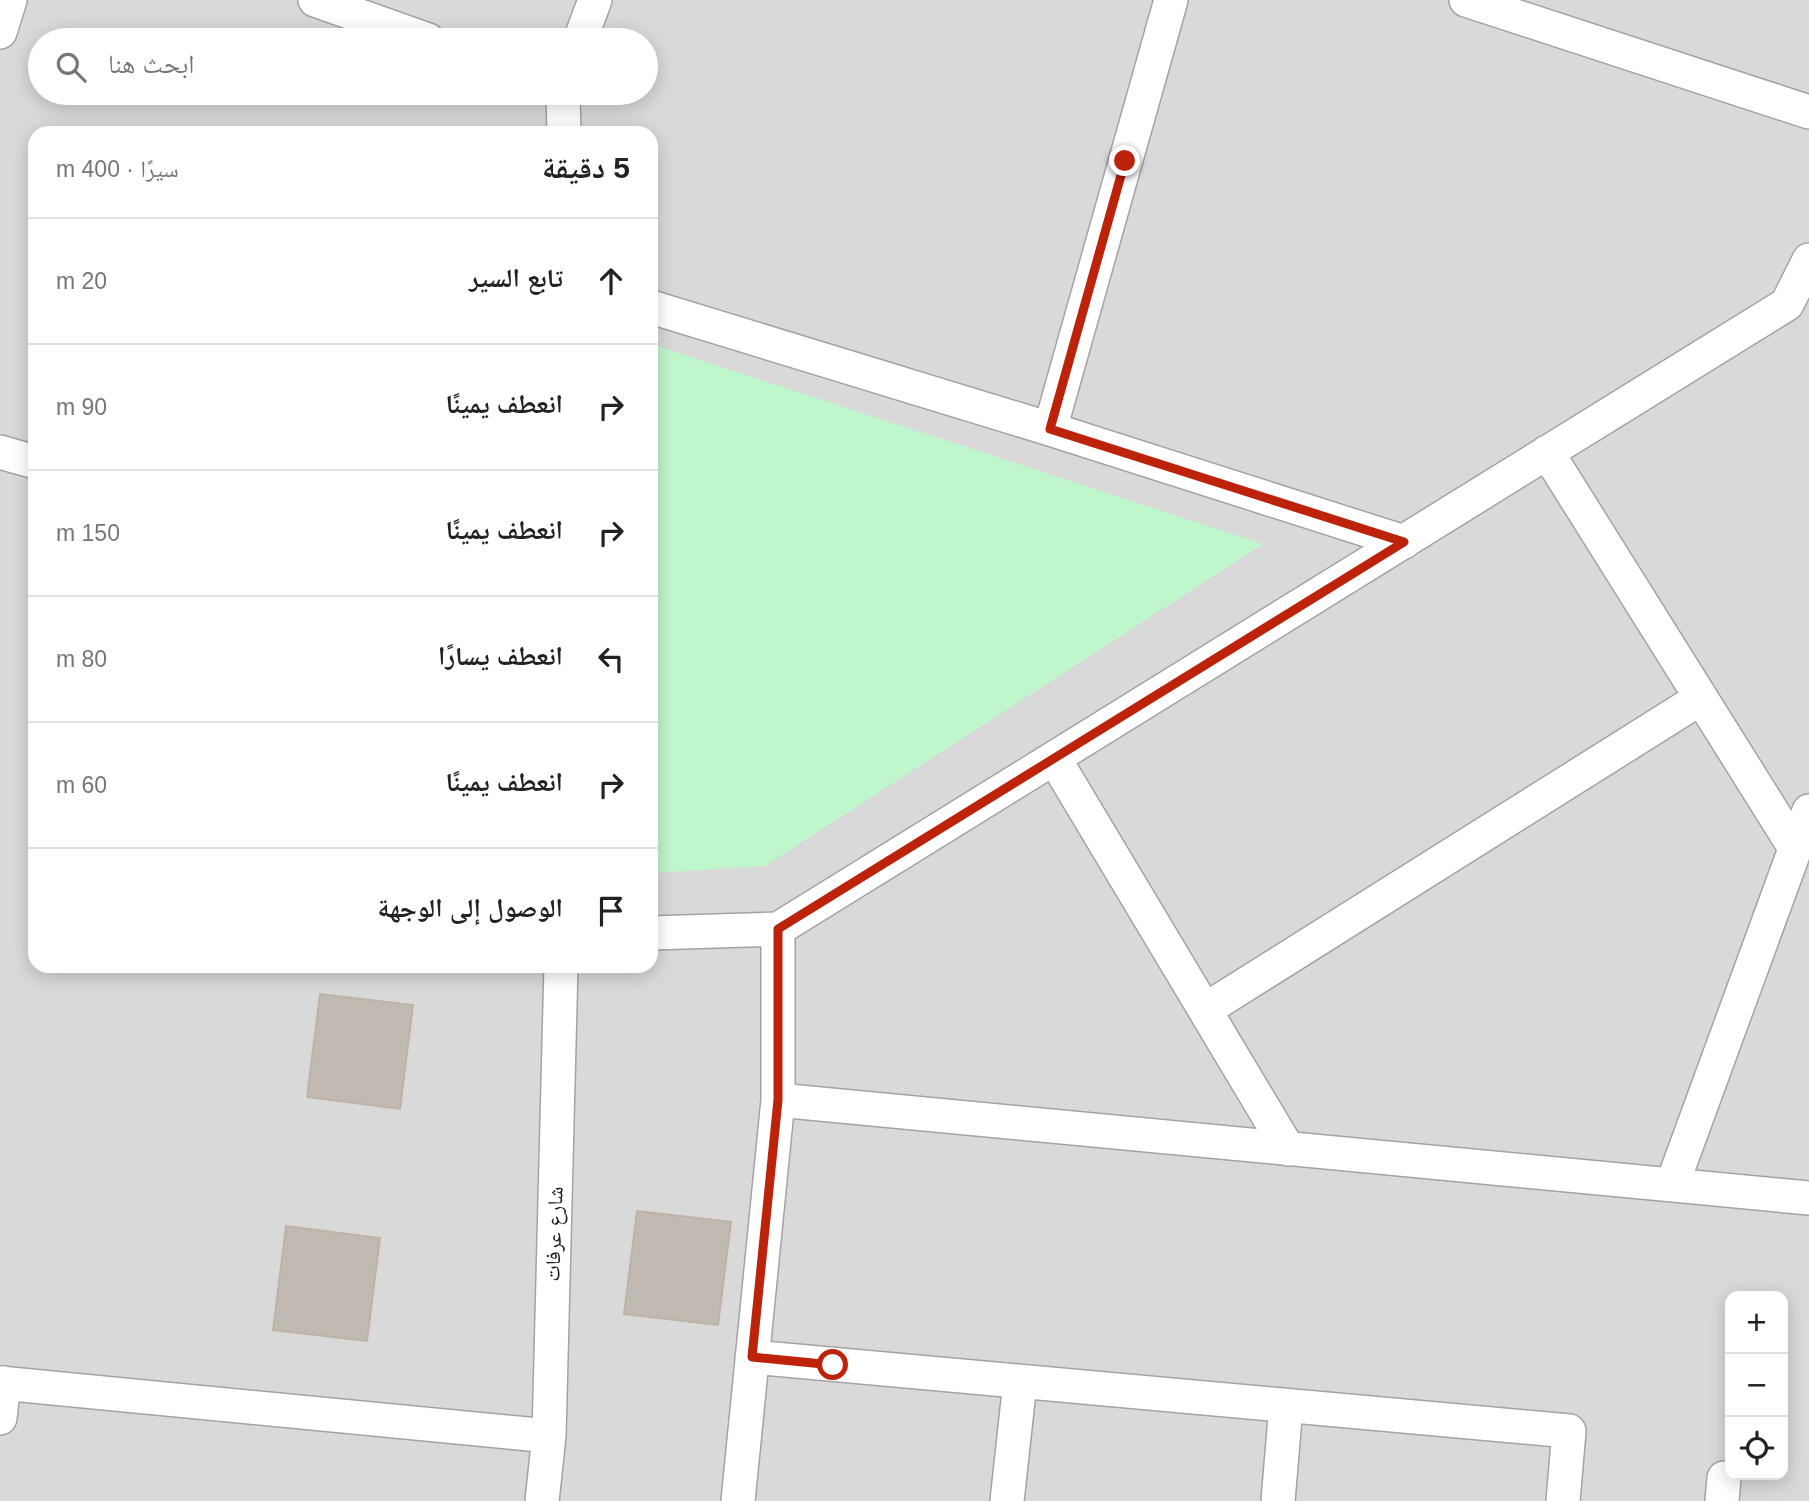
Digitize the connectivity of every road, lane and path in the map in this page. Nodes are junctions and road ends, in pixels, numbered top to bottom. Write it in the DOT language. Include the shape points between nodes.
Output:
graph roads {
  1 [pos="9,0"];
  2 [pos="315,0"];
  3 [pos="595,0"];
  4 [pos="1171,0"];
  5 [pos="1466,0"];
  6 [pos="395,28"];
  7 [pos="584,28"];
  8 [pos="0,32"];
  9 [pos="563,105"];
  10 [pos="1809,112"];
  11 [pos="564,126"];
  12 [pos="1809,260"];
  13 [pos="658,309"];
  14 [pos="1798,309"];
  15 [pos="1050,429"];
  16 [pos="0,452"];
  17 [pos="1548,452"];
  18 [pos="28,460"];
  19 [pos="1404,542"];
  20 [pos="1701,698"];
  21 [pos="1054,758"];
  22 [pos="1809,811"];
  23 [pos="1795,848"];
  24 [pos="778,929"];
  25 [pos="658,933"];
  26 [pos="561,973"];
  27 [pos="1205,1010"];
  28 [pos="778,1100"];
  29 [pos="1288,1149"];
  30 [pos="1672,1185"];
  31 [pos="1809,1198"];
  32 [pos="752,1357"];
  33 [pos="1020,1382"];
  34 [pos="2,1383"];
  35 [pos="1286,1406"];
  36 [pos="0,1418"];
  37 [pos="549,1436"];
  38 [pos="542,1501"];
  39 [pos="738,1501"];
  40 [pos="1007,1501"];
  41 [pos="1278,1501"];
  42 [pos="1563,1501"];
  1 -- 8 [label="street"];
  2 -- 6 [label="street"];
  3 -- 7 [label="street"];
  4 -- 15 [label="street"];
  5 -- 10 [label="street"];
  9 -- 11 [label="street"];
  12 -- 14 [label="street"];
  13 -- 15 [label="street"];
  14 -- 17 [label="street"];
  15 -- 19 [label="street"];
  16 -- 18 [label="street"];
  17 -- 19 [label="street"];
  17 -- 20 [label="street"];
  19 -- 21 [label="street"];
  20 -- 23 [label="street"];
  20 -- 27 [label="street"];
  21 -- 24 [label="street"];
  21 -- 27 [label="street"];
  22 -- 23 [label="street"];
  23 -- 30 [label="street"];
  24 -- 25 [label="street"];
  24 -- 28 [label="street"];
  26 -- 37 [label="street, شارع عرفات"];
  27 -- 29 [label="street"];
  28 -- 29 [label="street"];
  28 -- 32 [label="street"];
  29 -- 30 [label="street"];
  30 -- 31 [label="street"];
  32 -- 33 [label="street"];
  32 -- 39 [label="street"];
  33 -- 35 [label="street"];
  33 -- 40 [label="street"];
  34 -- 36 [label="street"];
  34 -- 37 [label="street"];
  35 -- 41 [label="street"];
  35 -- 42 [label="street" via="1569,1431"];
  37 -- 38 [label="street, شارع عرفات"];
}
